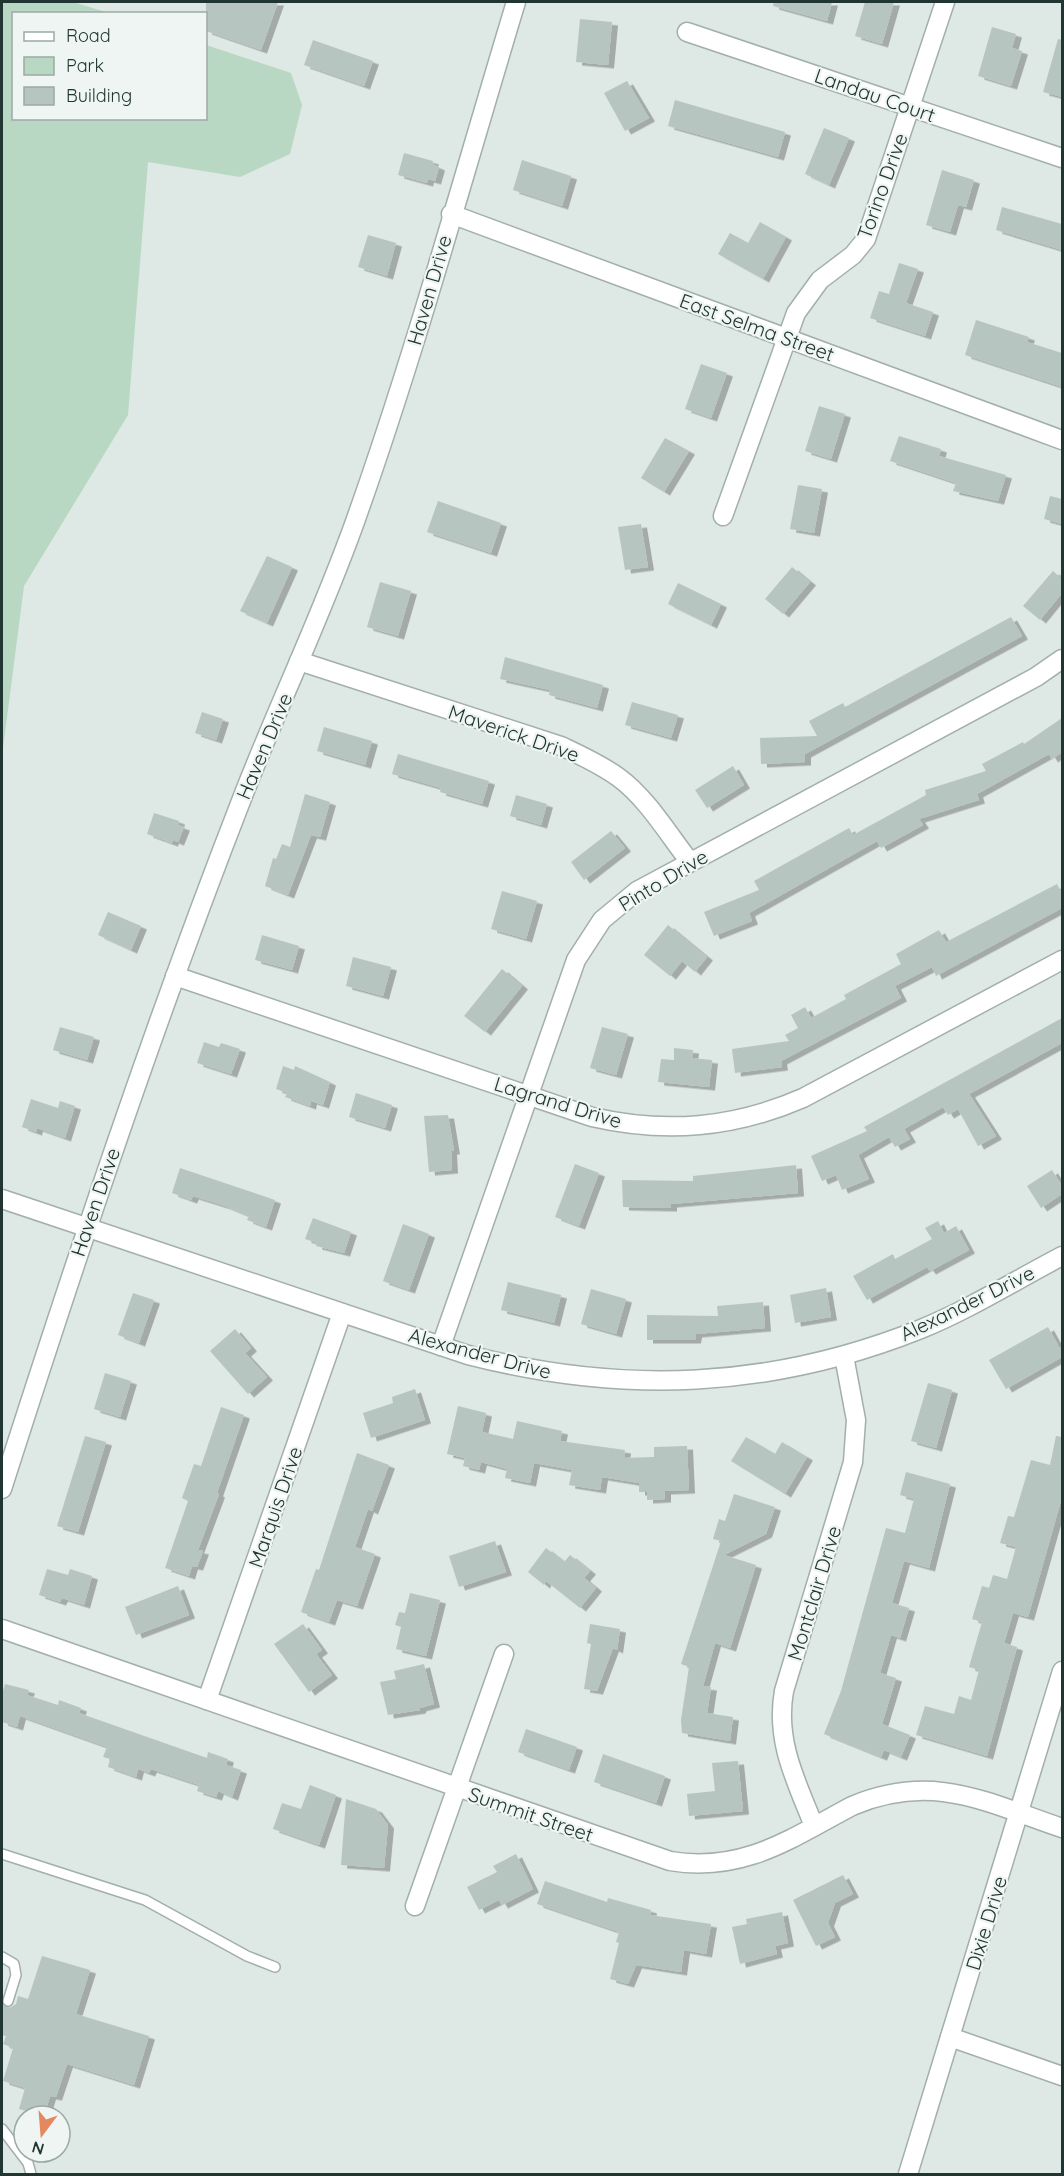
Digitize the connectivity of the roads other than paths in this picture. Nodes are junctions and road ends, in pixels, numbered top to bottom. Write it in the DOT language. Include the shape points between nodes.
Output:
graph roads {
  1 [pos="516,2"];
  2 [pos="945,2"];
  3 [pos="687,32"];
  4 [pos="910,107"];
  5 [pos="1062,158"];
  6 [pos="451,214"];
  7 [pos="787,338"];
  8 [pos="1062,440"];
  9 [pos="723,516"];
  10 [pos="1062,659"];
  11 [pos="299,661"];
  12 [pos="690,862"];
  13 [pos="1062,960"];
  14 [pos="175,976"];
  15 [pos="529,1095"];
  16 [pos="2,1199"];
  17 [pos="86,1227"];
  18 [pos="1062,1256"];
  19 [pos="342,1313"];
  20 [pos="441,1346"];
  21 [pos="844,1356"];
  22 [pos="2,1488"];
  23 [pos="2,1629"];
  24 [pos="504,1654"];
  25 [pos="1062,1671"];
  26 [pos="207,1700"];
  27 [pos="457,1787"];
  28 [pos="1019,1813"];
  29 [pos="814,1826"];
  30 [pos="1062,1828"];
  31 [pos="2,1854"];
  32 [pos="416,1906"];
  33 [pos="2,1957"];
  34 [pos="275,1967"];
  35 [pos="8,2001"];
  36 [pos="950,2037"];
  37 [pos="1062,2076"];
  38 [pos="2,2129"];
  39 [pos="30,2175"];
  40 [pos="908,2175"];
  1 -- 6 [label="street, Haven Drive"];
  2 -- 4 [label="street, Torino Drive"];
  3 -- 4 [label="street, Landau Court"];
  4 -- 5 [label="street, Landau Court"];
  4 -- 7 [label="street, Torino Drive" via="866,239 854,255 807,295"];
  6 -- 7 [label="street, East Selma Street"];
  6 -- 11 [label="street, Haven Drive" via="359,510"];
  7 -- 8 [label="street, East Selma Street"];
  7 -- 9 [label="street, Torino Drive"];
  10 -- 12 [label="street, Pinto Drive" via="1036,677"];
  11 -- 12 [label="street, Maverick Drive" via="582,756 635,792"];
  11 -- 14 [label="street, Haven Drive"];
  12 -- 15 [label="street, Pinto Drive" via="624,900 592,933 576,960"];
  13 -- 15 [label="street, Lagrand Drive" via="803,1098 759,1115 688,1127 640,1126 592,1117"];
  14 -- 15 [label="street, Lagrand Drive"];
  14 -- 17 [label="street, Haven Drive"];
  15 -- 20 [label="street, Pinto Drive"];
  16 -- 17 [label="street, Alexander Drive"];
  17 -- 19 [label="street, Alexander Drive"];
  17 -- 22 [label="street, Haven Drive"];
  18 -- 21 [label="street, Alexander Drive" via="924,1328"];
  19 -- 20 [label="street, Alexander Drive"];
  19 -- 26 [label="street, Marquis Drive"];
  20 -- 21 [label="street, Alexander Drive" via="537,1371 633,1381 740,1377"];
  21 -- 29 [label="street, Montclair Drive" via="855,1406 853,1462 780,1715 788,1762"];
  23 -- 26 [label="street, Summit Street"];
  24 -- 27 [label="street"];
  25 -- 28 [label="street, Dixie Drive"];
  26 -- 27 [label="street, Summit Street"];
  27 -- 29 [label="street, Summit Street" via="651,1856 689,1864 749,1858"];
  27 -- 32 [label="street"];
  28 -- 29 [label="street, Summit Street" via="961,1794 924,1789 869,1799"];
  28 -- 30 [label="street, Summit Street"];
  28 -- 36 [label="street, Dixie Drive"];
  31 -- 34 [label="lane" via="145,1900 237,1951"];
  33 -- 35 [label="lane" via="14,1964 16,1975"];
  36 -- 37 [label="street"];
  36 -- 40 [label="street, Dixie Drive"];
  38 -- 39 [label="lane" via="28,2163"];
}
